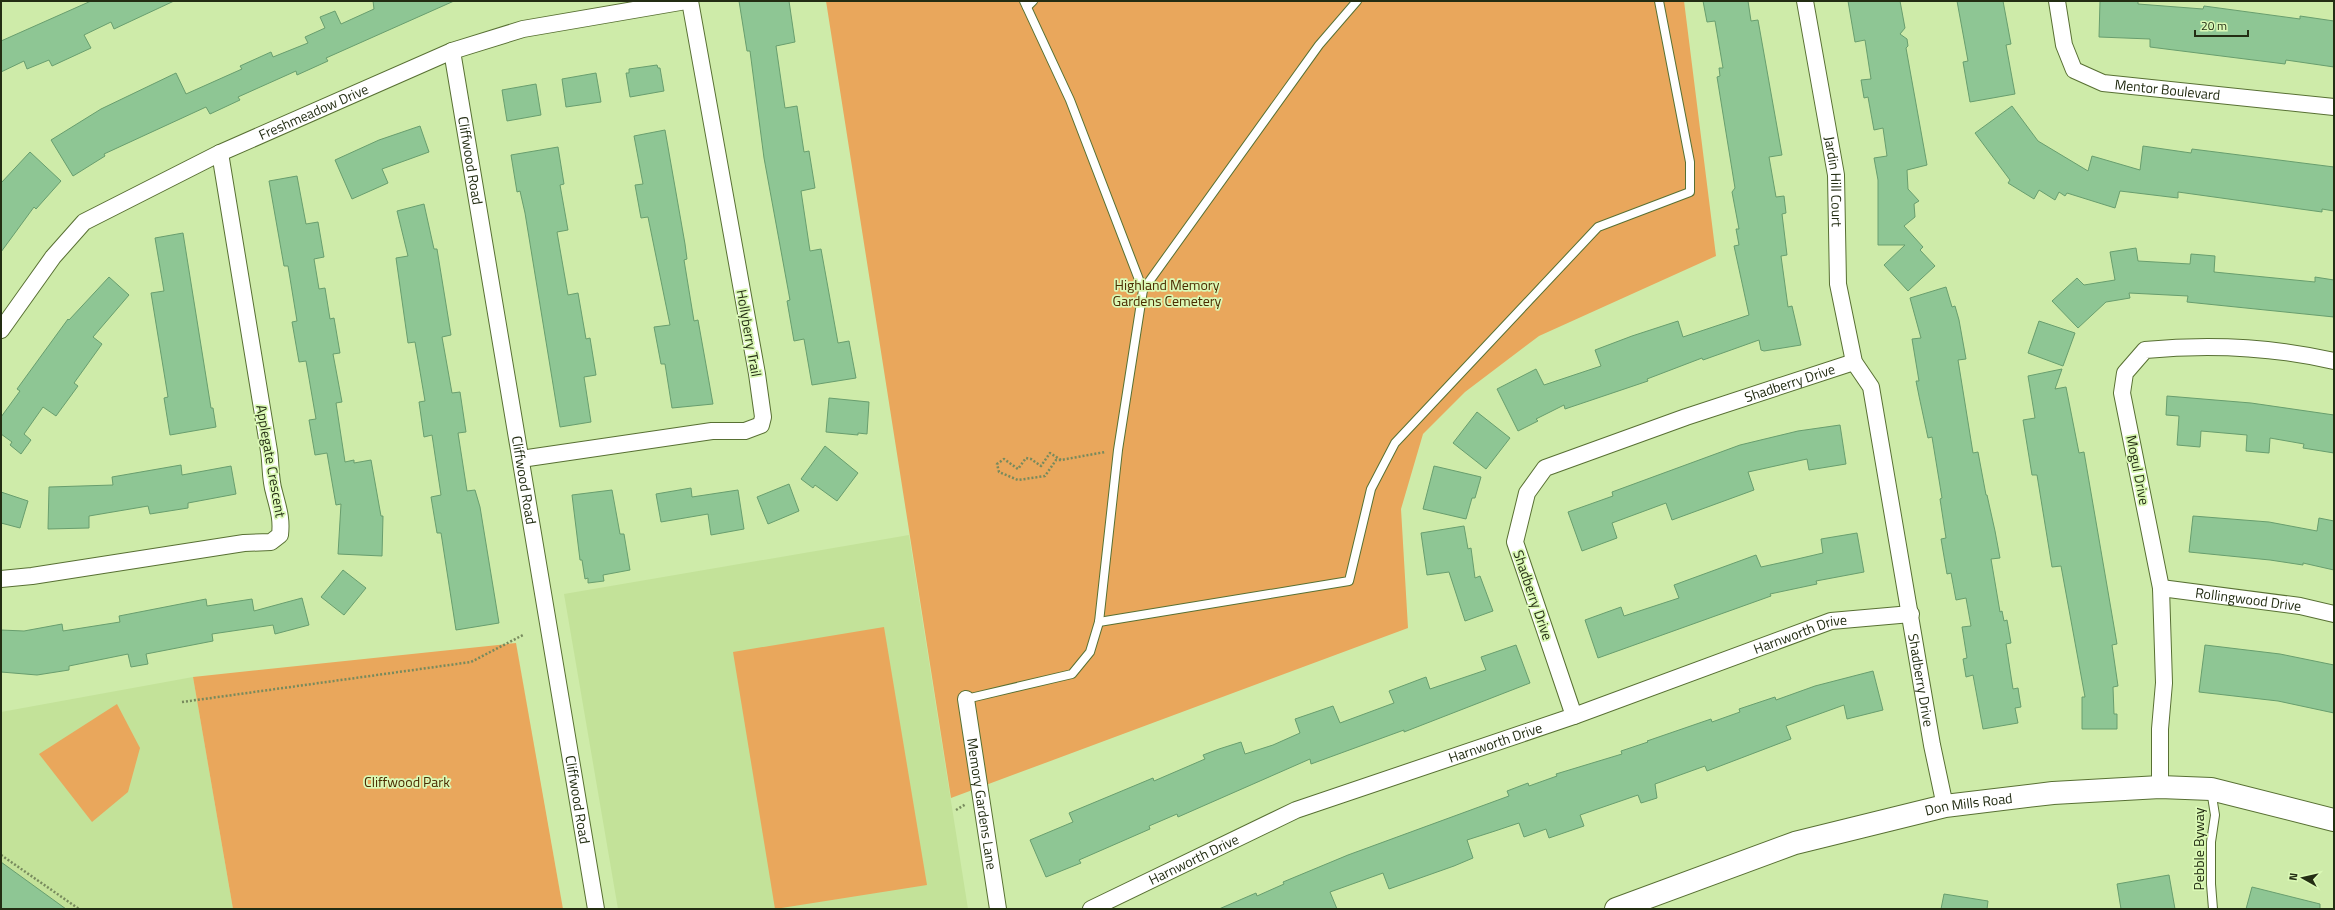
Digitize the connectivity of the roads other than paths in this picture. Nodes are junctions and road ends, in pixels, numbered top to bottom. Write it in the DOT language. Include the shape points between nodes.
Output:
graph roads {
  1 [pos="686,1"];
  2 [pos="690,1"];
  3 [pos="1033,1"];
  4 [pos="1357,1"];
  5 [pos="1659,1"];
  6 [pos="1805,1"];
  7 [pos="2057,1"];
  8 [pos="1026,4"];
  9 [pos="452,51"];
  10 [pos="2334,107"];
  11 [pos="220,153"];
  12 [pos="1143,290"];
  13 [pos="1,330"];
  14 [pos="2334,361"];
  15 [pos="1854,362"];
  16 [pos="521,459"];
  17 [pos="1,579"];
  18 [pos="2161,588"];
  19 [pos="1911,614"];
  20 [pos="2334,614"];
  21 [pos="1100,622"];
  22 [pos="966,699"];
  23 [pos="1574,716"];
  24 [pos="2160,787"];
  25 [pos="2210,789"];
  26 [pos="1945,806"];
  27 [pos="2334,820"];
  28 [pos="596,909"];
  29 [pos="998,909"];
  30 [pos="1091,909"];
  31 [pos="1616,909"];
  32 [pos="2213,909"];
  1 -- 9 [label="street, Freshmeadow Drive" via="523,29"];
  2 -- 16 [label="street, Hollyberry Trail" via="757,374 762,425 745,431 712,431"];
  3 -- 8 [label="lane"];
  4 -- 12 [label="lane" via="1319,45"];
  5 -- 21 [label="lane" via="1690,162 1690,192 1598,227 1395,443 1371,489 1349,581"];
  6 -- 15 [label="street, Jardin Hill Court" via="1836,175 1838,284"];
  7 -- 10 [label="street, Mentor Boulevard" via="2064,45 2074,70 2103,83"];
  8 -- 12 [label="lane" via="1070,100"];
  9 -- 11 [label="street, Freshmeadow Drive"];
  9 -- 16 [label="street, Cliffwood Road"];
  11 -- 13 [label="street, Freshmeadow Drive" via="84,222 53,257"];
  11 -- 17 [label="street, Applegate Crescent" via="269,451 273,492 282,522 280,536 271,542 244,543"];
  12 -- 21 [label="lane" via="1118,450"];
  14 -- 18 [label="street, Mogul Drive" via="2299,353 2184,346 2145,350 2125,373 2122,392"];
  15 -- 19 [label="street, Shadberry Drive" via="1871,387"];
  15 -- 23 [label="street, Shadberry Drive" via="1686,417 1545,468 1527,493 1514,542"];
  16 -- 28 [label="street, Cliffwood Road"];
  18 -- 20 [label="street, Rollingwood Drive" via="2300,606"];
  18 -- 24 [label="street, Mogul Drive" via="2164,683 2160,729"];
  19 -- 23 [label="street, Harnworth Drive" via="1831,621"];
  19 -- 26 [label="street, Shadberry Drive" via="1932,745"];
  21 -- 22 [label="lane" via="1090,652 1072,674"];
  22 -- 29 [label="street, Memory Gardens Lane"];
  23 -- 30 [label="street, Harnworth Drive" via="1296,810"];
  24 -- 25 [label="main road, Don Mills Road"];
  24 -- 26 [label="main road, Don Mills Road" via="2053,793"];
  25 -- 27 [label="main road, Don Mills Road"];
  25 -- 32 [label="lane, Pebble Byway" via="2215,815 2211,842"];
  26 -- 31 [label="main road, Don Mills Road" via="1794,843"];
}
